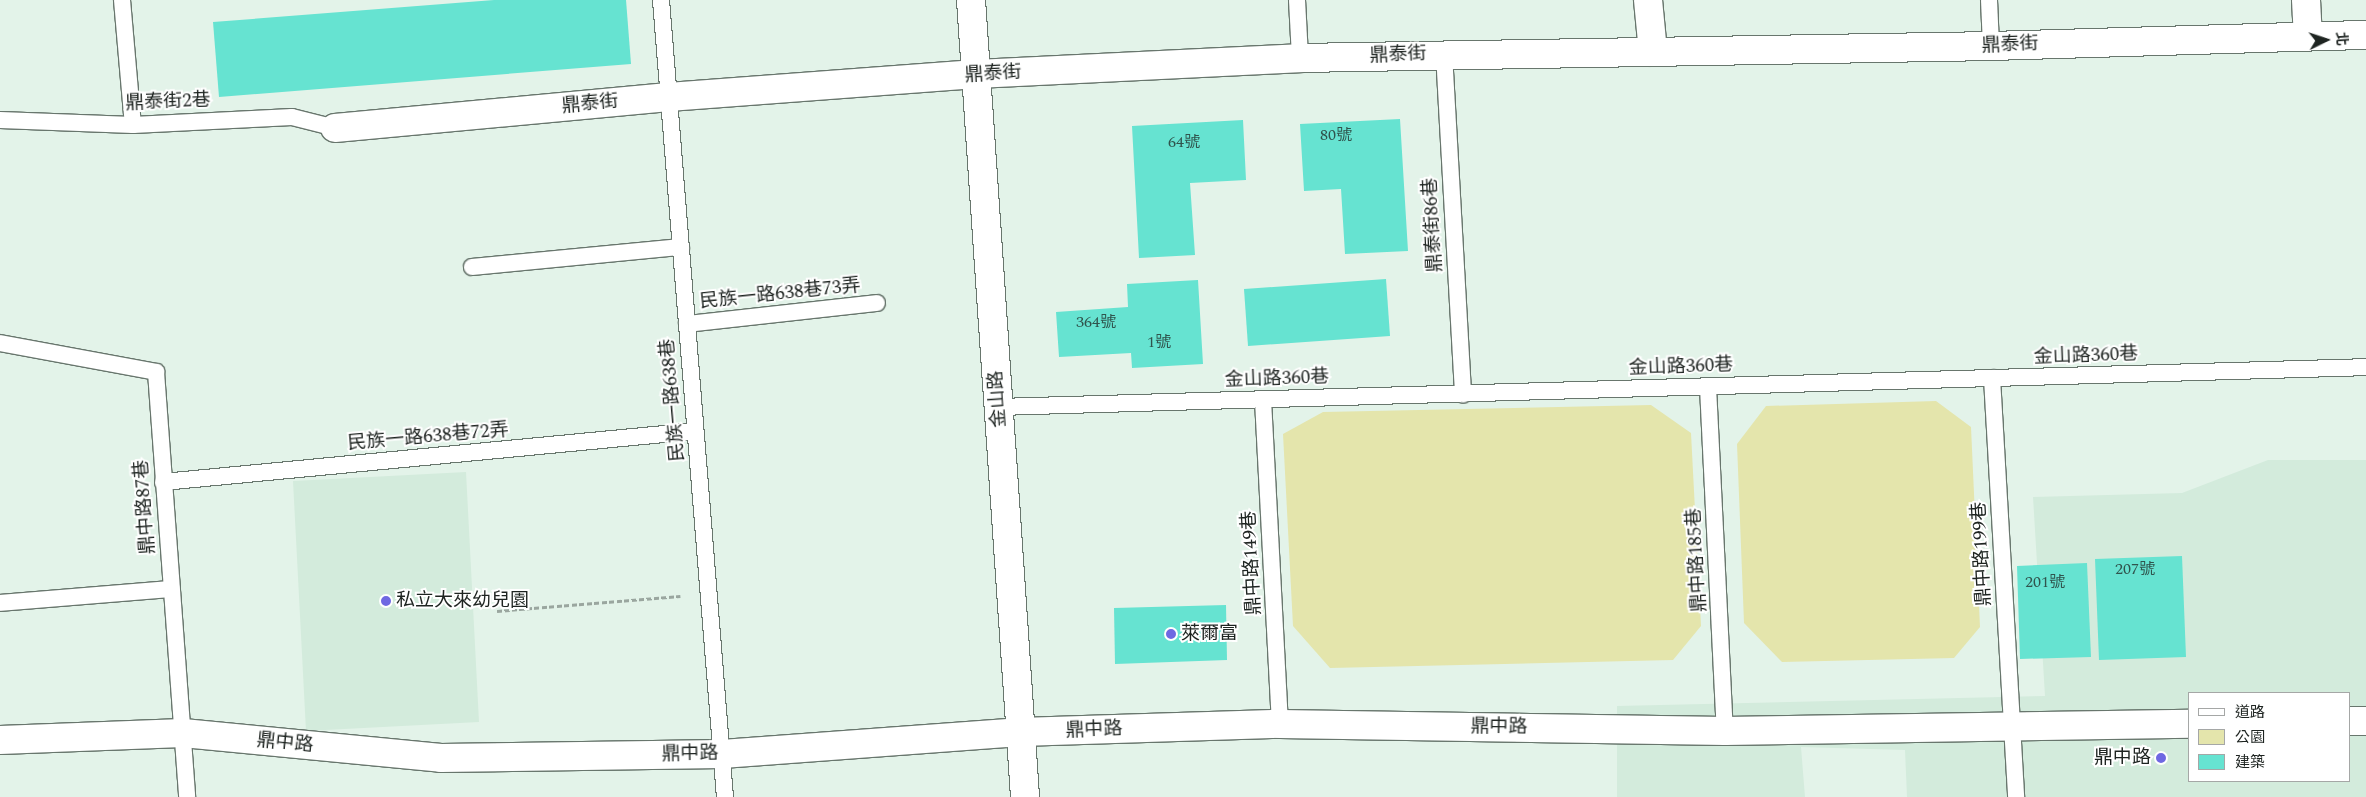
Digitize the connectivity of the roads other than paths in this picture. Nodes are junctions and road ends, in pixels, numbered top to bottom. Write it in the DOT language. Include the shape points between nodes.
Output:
graph roads {
  1 [pos="122,0"];
  2 [pos="661,0"];
  3 [pos="970,0"];
  4 [pos="1296,0"];
  5 [pos="1648,0"];
  6 [pos="1989,0"];
  7 [pos="2306,0"];
  8 [pos="2366,35"];
  9 [pos="2308,36"];
  10 [pos="1992,46"];
  11 [pos="1653,52"];
  12 [pos="1444,53"];
  13 [pos="1300,58"];
  14 [pos="976,74"];
  15 [pos="669,97"];
  16 [pos="0,120"];
  17 [pos="133,125"];
  18 [pos="336,128"];
  19 [pos="681,246"];
  20 [pos="472,267"];
  21 [pos="877,303"];
  22 [pos="687,324"];
  23 [pos="0,343"];
  24 [pos="2366,367"];
  25 [pos="1992,378"];
  26 [pos="1708,386"];
  27 [pos="1462,394"];
  28 [pos="1263,400"];
  29 [pos="998,407"];
  30 [pos="696,431"];
  31 [pos="163,482"];
  32 [pos="171,589"];
  33 [pos="0,603"];
  34 [pos="2351,721"];
  35 [pos="2366,721"];
  36 [pos="1280,724"];
  37 [pos="2188,724"];
  38 [pos="2012,727"];
  39 [pos="1725,731"];
  40 [pos="1020,732"];
  41 [pos="183,733"];
  42 [pos="0,740"];
  43 [pos="722,754"];
  44 [pos="187,797"];
  45 [pos="725,797"];
  46 [pos="1025,797"];
  47 [pos="2016,797"];
  1 -- 17 [label="lane"];
  2 -- 15 [label="lane, 民族一路638巷"];
  3 -- 14 [label="street, 金山路"];
  4 -- 13 [label="lane"];
  5 -- 11 [label="street"];
  6 -- 10 [label="lane"];
  7 -- 9 [label="street"];
  8 -- 9 [label="street, 鼎泰街"];
  9 -- 10 [label="street, 鼎泰街"];
  10 -- 11 [label="street, 鼎泰街"];
  11 -- 12 [label="street, 鼎泰街"];
  12 -- 13 [label="street, 鼎泰街"];
  12 -- 27 [label="lane, 鼎泰街86巷"];
  13 -- 14 [label="street, 鼎泰街"];
  14 -- 15 [label="street, 鼎泰街"];
  14 -- 29 [label="street, 金山路"];
  15 -- 18 [label="street, 鼎泰街"];
  15 -- 19 [label="lane, 民族一路638巷"];
  16 -- 17 [label="lane, 鼎泰街2巷"];
  17 -- 18 [label="lane, 鼎泰街2巷" via="292,117"];
  19 -- 20 [label="lane"];
  19 -- 22 [label="lane, 民族一路638巷"];
  21 -- 22 [label="lane, 民族一路638巷73弄"];
  22 -- 30 [label="lane, 民族一路638巷"];
  23 -- 31 [label="lane, 鼎中路87巷" via="156,372"];
  24 -- 25 [label="lane, 金山路360巷"];
  25 -- 26 [label="lane, 金山路360巷"];
  25 -- 38 [label="lane, 鼎中路199巷"];
  26 -- 27 [label="lane, 金山路360巷"];
  26 -- 39 [label="lane, 鼎中路185巷"];
  27 -- 28 [label="lane, 金山路360巷"];
  28 -- 29 [label="lane, 金山路360巷"];
  28 -- 36 [label="lane, 鼎中路149巷"];
  29 -- 40 [label="street, 金山路"];
  30 -- 31 [label="lane, 民族一路638巷72弄"];
  30 -- 43 [label="lane, 民族一路638巷"];
  31 -- 32 [label="lane, 鼎中路87巷"];
  32 -- 33 [label="lane"];
  32 -- 41 [label="lane, 鼎中路87巷"];
  34 -- 35 [label="street"];
  36 -- 39 [label="street, 鼎中路"];
  36 -- 40 [label="street, 鼎中路"];
  37 -- 38 [label="street, 鼎中路"];
  38 -- 39 [label="street, 鼎中路"];
  38 -- 47 [label="lane, 鼎中路199巷"];
  40 -- 43 [label="street, 鼎中路"];
  40 -- 46 [label="street, 金山路"];
  41 -- 42 [label="street, 鼎中路"];
  41 -- 43 [label="street, 鼎中路" via="441,758"];
  41 -- 44 [label="lane, 鼎中路87巷"];
  43 -- 45 [label="lane, 民族一路638巷"];
}
